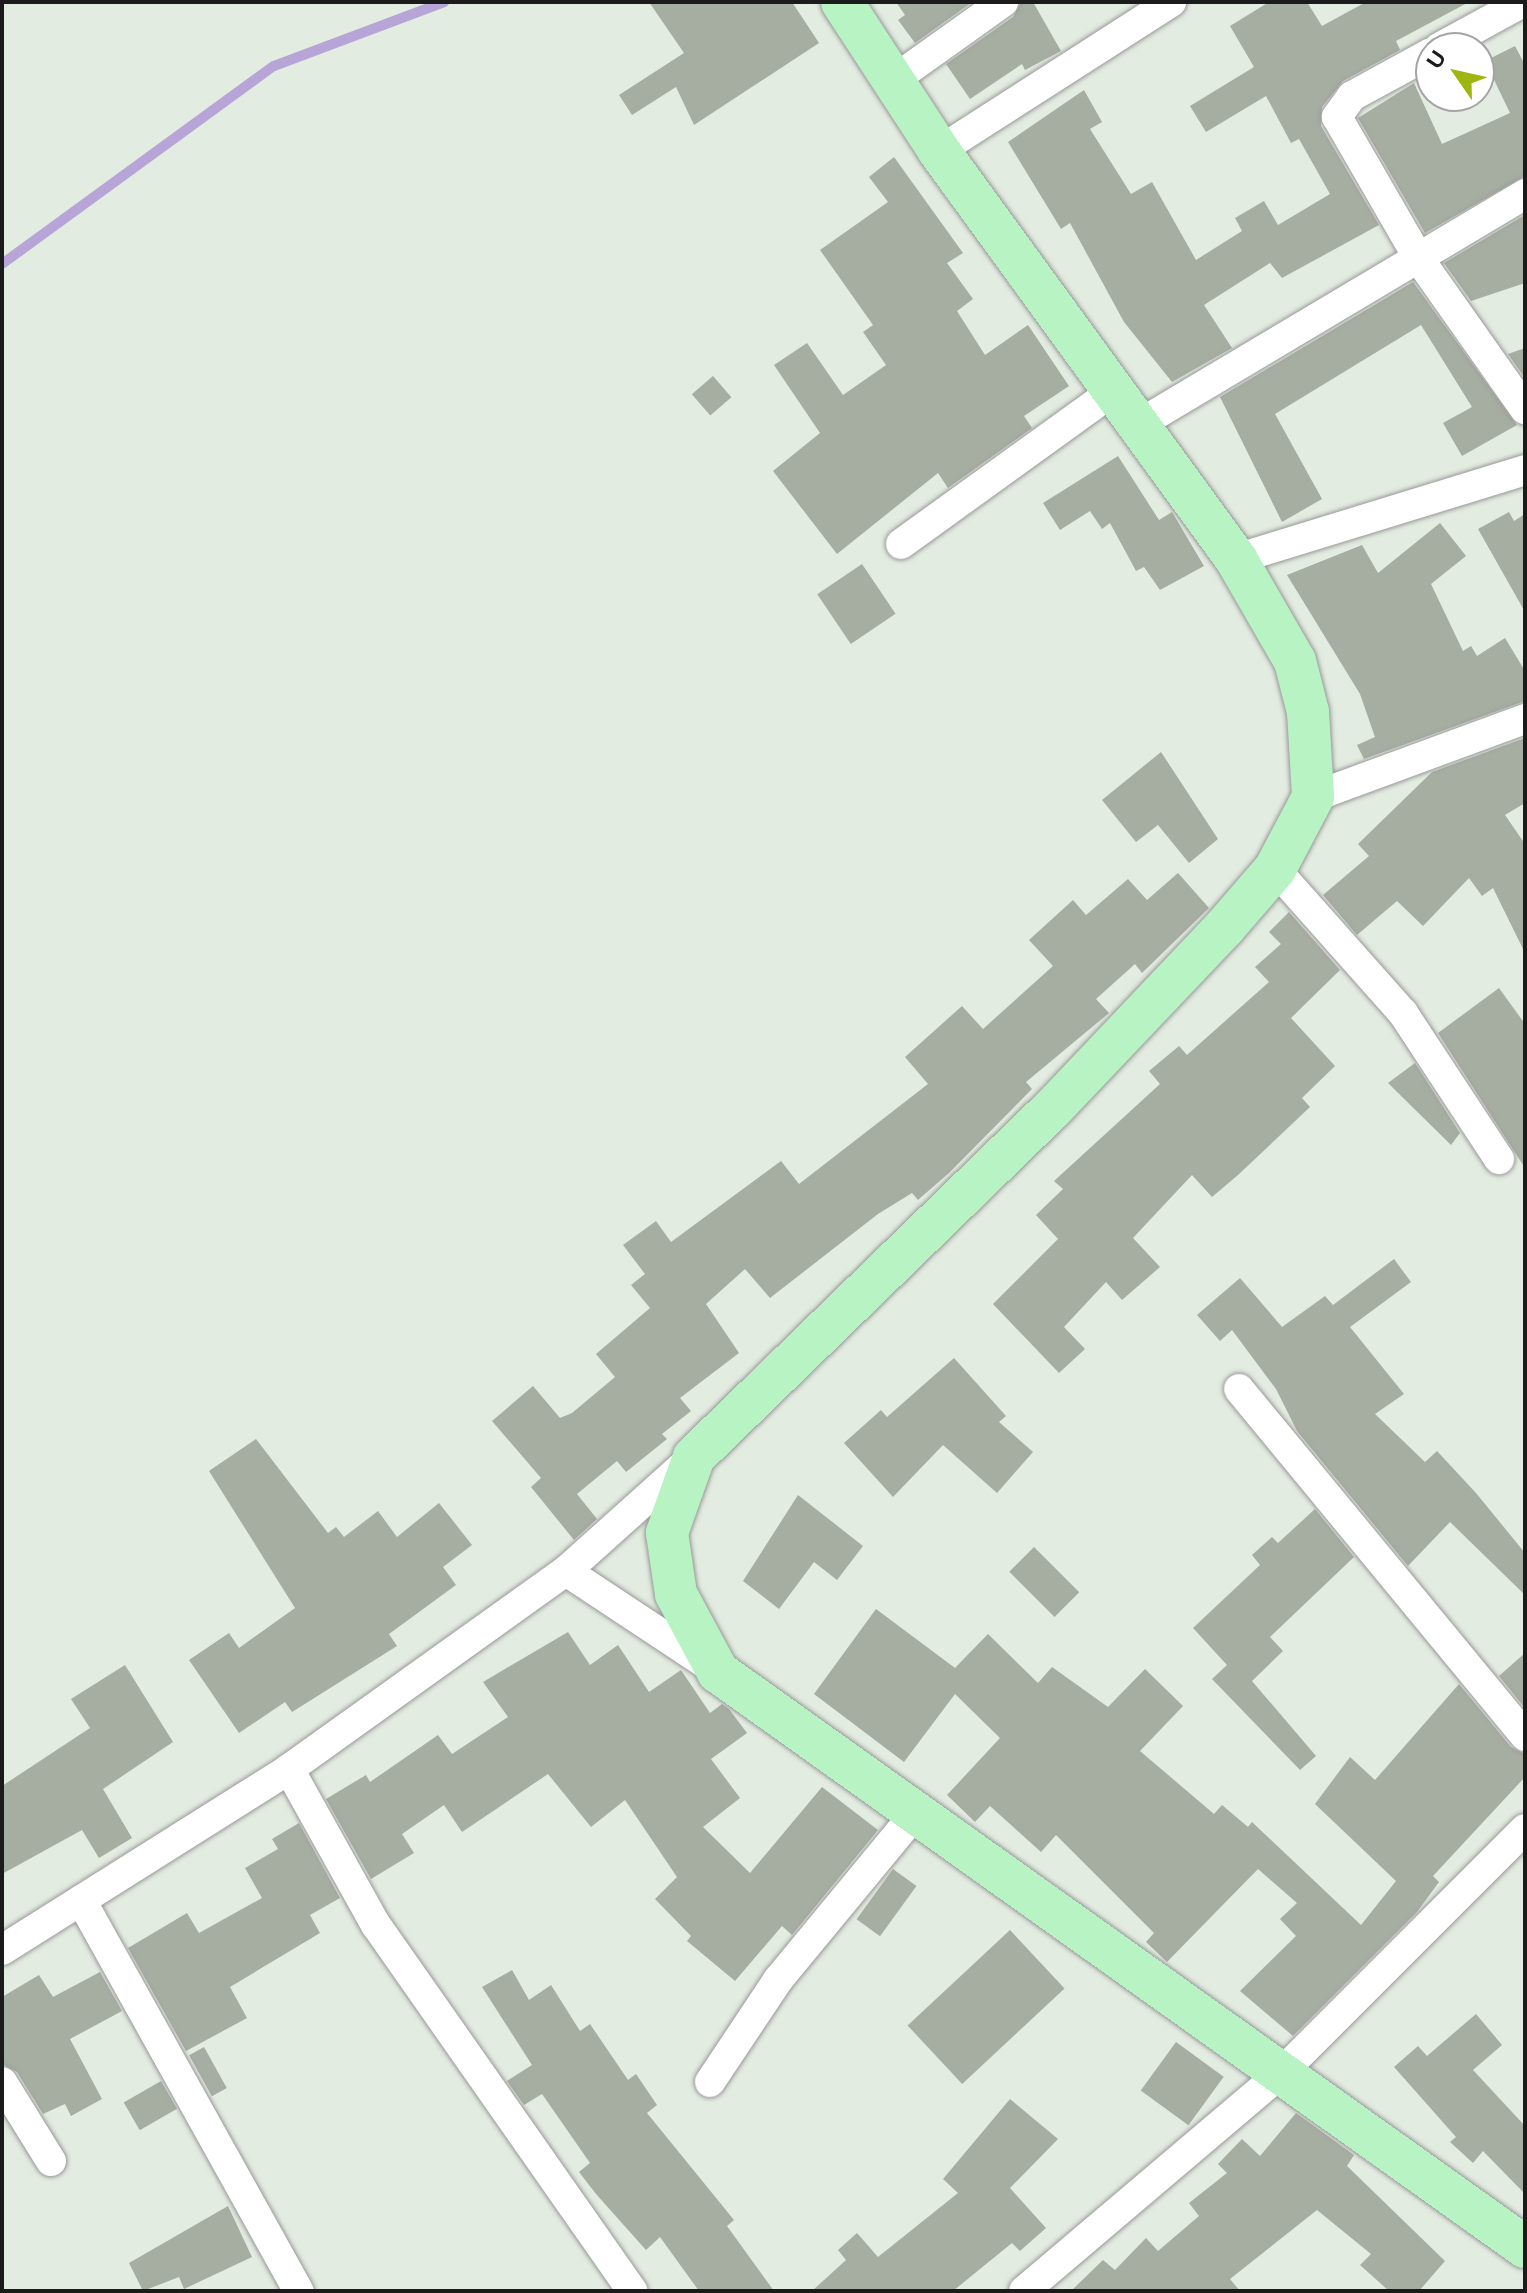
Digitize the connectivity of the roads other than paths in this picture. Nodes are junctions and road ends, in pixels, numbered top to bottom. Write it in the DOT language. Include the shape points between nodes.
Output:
graph roads {
  1 [pos="842,2"];
  2 [pos="1003,2"];
  3 [pos="1171,2"];
  4 [pos="1523,2"];
  5 [pos="1468,32"];
  6 [pos="1415,62"];
  7 [pos="895,79"];
  8 [pos="939,151"];
  9 [pos="1525,194"];
  10 [pos="1419,259"];
  11 [pos="1112,392"];
  12 [pos="1525,409"];
  13 [pos="1136,426"];
  14 [pos="1525,470"];
  15 [pos="901,544"];
  16 [pos="1236,559"];
  17 [pos="1525,719"];
  18 [pos="1313,797"];
  19 [pos="1275,869"];
  20 [pos="1499,1159"];
  21 [pos="1239,1389"];
  22 [pos="694,1457"];
  23 [pos="566,1571"];
  24 [pos="718,1672"];
  25 [pos="1525,1736"];
  26 [pos="289,1769"];
  27 [pos="919,1809"];
  28 [pos="1525,1829"];
  29 [pos="81,1900"];
  30 [pos="2,1950"];
  31 [pos="1283,2071"];
  32 [pos="2,2082"];
  33 [pos="710,2082"];
  34 [pos="51,2161"];
  35 [pos="1525,2247"];
  36 [pos="299,2291"];
  37 [pos="632,2291"];
  38 [pos="1024,2291"];
  1 -- 7 [label="main road"];
  2 -- 7 [label="street"];
  3 -- 8 [label="street"];
  4 -- 5 [label="street"];
  6 -- 10 [label="street" via="1352,96 1337,117"];
  7 -- 8 [label="main road"];
  8 -- 11 [label="main road"];
  9 -- 10 [label="street"];
  10 -- 12 [label="street"];
  10 -- 13 [label="street"];
  11 -- 13 [label="main road"];
  11 -- 15 [label="street"];
  13 -- 16 [label="main road"];
  14 -- 16 [label="street"];
  16 -- 18 [label="main road" via="1295,661 1308,712"];
  17 -- 18 [label="street"];
  18 -- 19 [label="main road"];
  19 -- 20 [label="street" via="1403,1013"];
  19 -- 22 [label="main road" via="1053,1108"];
  21 -- 25 [label="street"];
  22 -- 23 [label="street"];
  22 -- 24 [label="main road" via="671,1518 666,1558 689,1625"];
  23 -- 24 [label="street"];
  23 -- 26 [label="street"];
  24 -- 27 [label="main road"];
  26 -- 29 [label="street"];
  26 -- 37 [label="street" via="376,1925"];
  27 -- 31 [label="main road"];
  27 -- 33 [label="street" via="778,1980"];
  28 -- 31 [label="street"];
  29 -- 30 [label="street"];
  29 -- 36 [label="street"];
  31 -- 35 [label="main road"];
  31 -- 38 [label="street"];
  32 -- 34 [label="street"];
}
